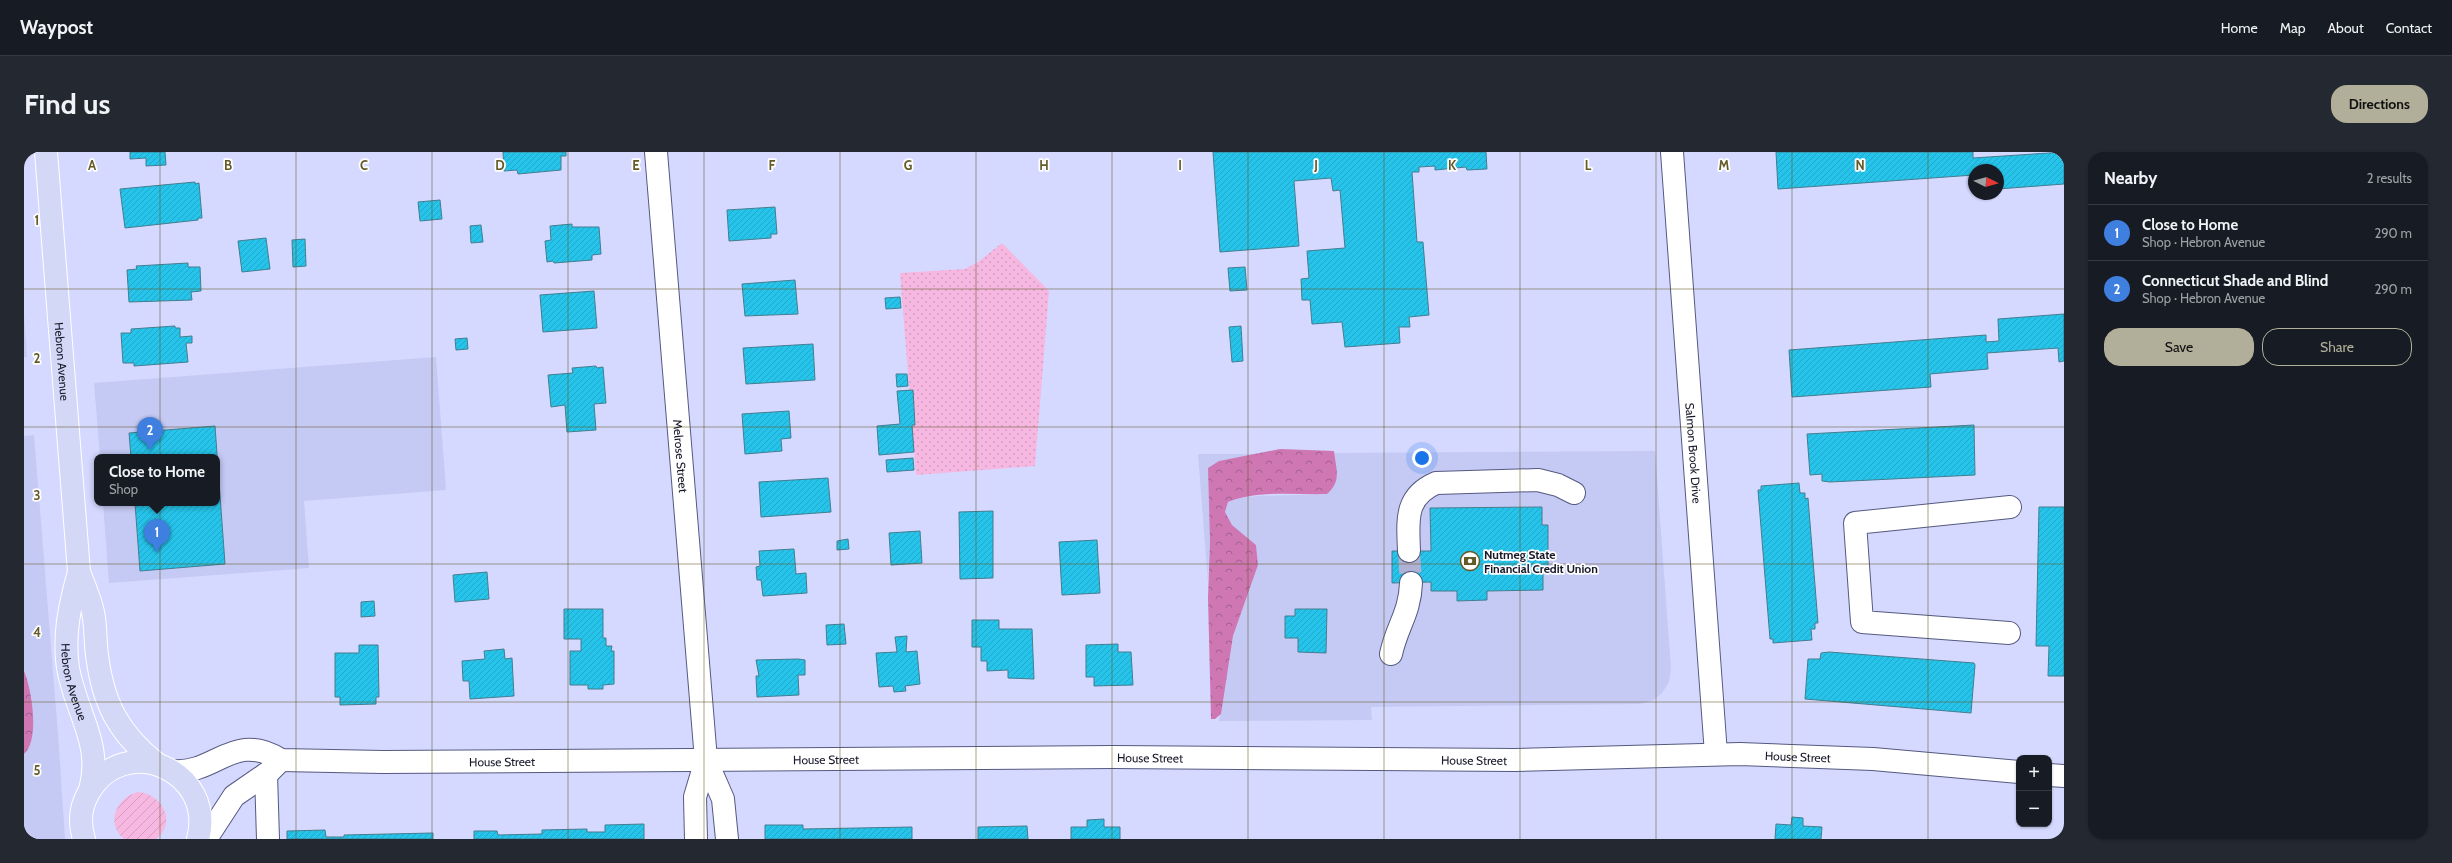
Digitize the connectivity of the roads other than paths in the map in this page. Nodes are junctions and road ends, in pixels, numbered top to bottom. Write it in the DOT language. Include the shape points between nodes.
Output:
graph roads {
  1 [pos="46,152"];
  2 [pos="656,152"];
  3 [pos="1672,152"];
  4 [pos="1574,493"];
  5 [pos="2010,507"];
  6 [pos="1409,551"];
  7 [pos="79,572"];
  8 [pos="1411,583"];
  9 [pos="2009,633"];
  10 [pos="1391,654"];
  11 [pos="1716,754"];
  12 [pos="706,760"];
  13 [pos="274,767"];
  14 [pos="164,768"];
  15 [pos="2016,772"];
  16 [pos="2052,774"];
  17 [pos="2064,776"];
  18 [pos="90,790"];
  19 [pos="84,839"];
  20 [pos="198,839"];
  21 [pos="206,839"];
  22 [pos="268,839"];
  23 [pos="696,839"];
  24 [pos="727,839"];
  1 -- 7 [label="main road, Hebron Avenue"];
  2 -- 12 [label="street, Melrose Street"];
  3 -- 11 [label="street, Salmon Brook Drive"];
  4 -- 6 [label="street" via="1558,485 1538,480 1436,483 1422,489 1413,501 1408,519"];
  5 -- 9 [label="street" via="1855,523 1862,622"];
  7 -- 14 [label="main road, Hebron Avenue" via="92,609 100,676 112,712 123,732 138,750"];
  7 -- 18 [label="main road, Hebron Avenue" via="68,613 66,646 73,689 93,746 95,761"];
  8 -- 10 [label="street" via="1408,610 1398,629"];
  11 -- 12 [label="street, House Street" via="1515,760 1113,757"];
  11 -- 15 [label="street, House Street" via="1824,756"];
  12 -- 13 [label="street, House Street" via="415,762"];
  12 -- 23 [label="street" via="695,797"];
  12 -- 24 [label="street" via="723,799"];
  13 -- 14 [label="street, House Street" via="264,751 246,749 194,768"];
  13 -- 21 [label="street" via="234,796"];
  13 -- 22 [label="street"];
  14 -- 18 [label="main road" via="131,762 101,777"];
  14 -- 20 [label="main road, Hebron Avenue" via="185,782 198,804"];
  16 -- 17 [label="street"];
  18 -- 19 [label="main road" via="81,814"];
}
